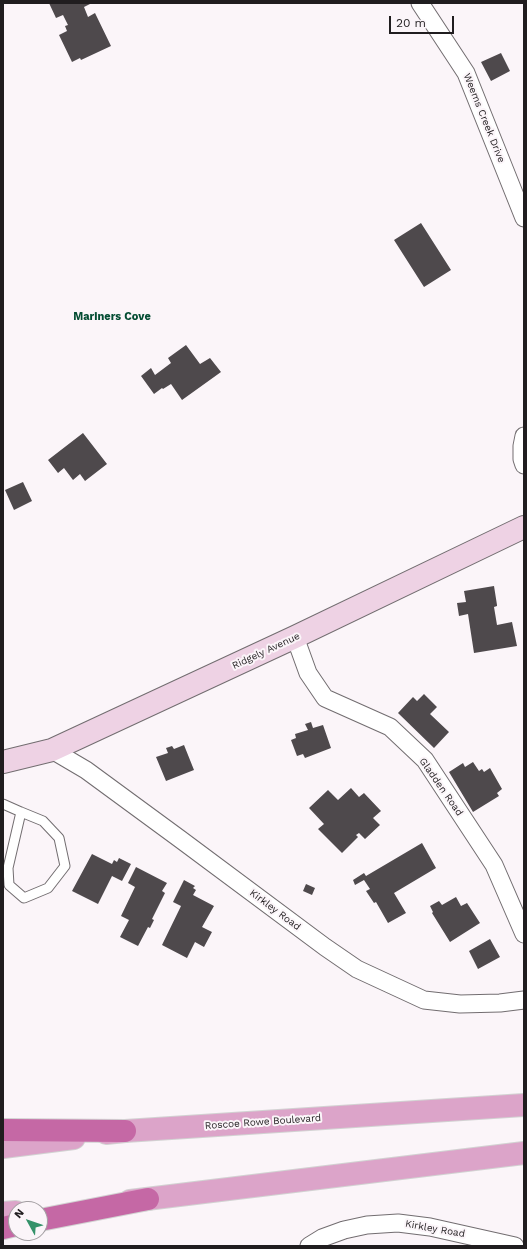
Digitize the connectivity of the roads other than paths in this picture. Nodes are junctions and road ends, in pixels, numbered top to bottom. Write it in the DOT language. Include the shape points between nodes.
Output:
graph roads {
  1 [pos="420,3"];
  2 [pos="524,218"];
  3 [pos="524,436"];
  4 [pos="524,465"];
  5 [pos="524,527"];
  6 [pos="296,637"];
  7 [pos="52,750"];
  8 [pos="3,762"];
  9 [pos="3,804"];
  10 [pos="22,812"];
  11 [pos="524,934"];
  12 [pos="524,1000"];
  13 [pos="524,1105"];
  14 [pos="3,1130"];
  15 [pos="125,1131"];
  16 [pos="3,1147"];
  17 [pos="524,1153"];
  18 [pos="148,1199"];
  19 [pos="48,1209"];
  20 [pos="48,1218"];
  21 [pos="309,1246"];
  22 [pos="515,1246"];
  1 -- 2 [label="street, Weems Creek Drive" via="466,73"];
  3 -- 4 [label="street"];
  5 -- 6 [label="main road, Ridgely Avenue"];
  6 -- 7 [label="main road, Ridgely Avenue"];
  6 -- 11 [label="street, Gladden Road" via="308,673 325,698 390,727 424,760 494,865"];
  7 -- 8 [label="main road, Ridgely Avenue"];
  7 -- 12 [label="street, Kirkley Road" via="92,775 357,969 424,1000 460,1004"];
  9 -- 10 [label="lane"];
  10 -- 10 [label="lane" via="42,821 59,838 65,866 48,888 24,898 9,885 8,868"];
  13 -- 15 [label="main road, Roscoe Rowe Boulevard"];
  14 -- 15 [label="highway"];
  15 -- 16 [label="main road, Roscoe Rowe Boulevard"];
  17 -- 18 [label="main road"];
  18 -- 19 [label="main road"];
  18 -- 20 [label="highway"];
  21 -- 22 [label="street, Kirkley Road" via="344,1230 367,1225 398,1223 430,1227"];
}
